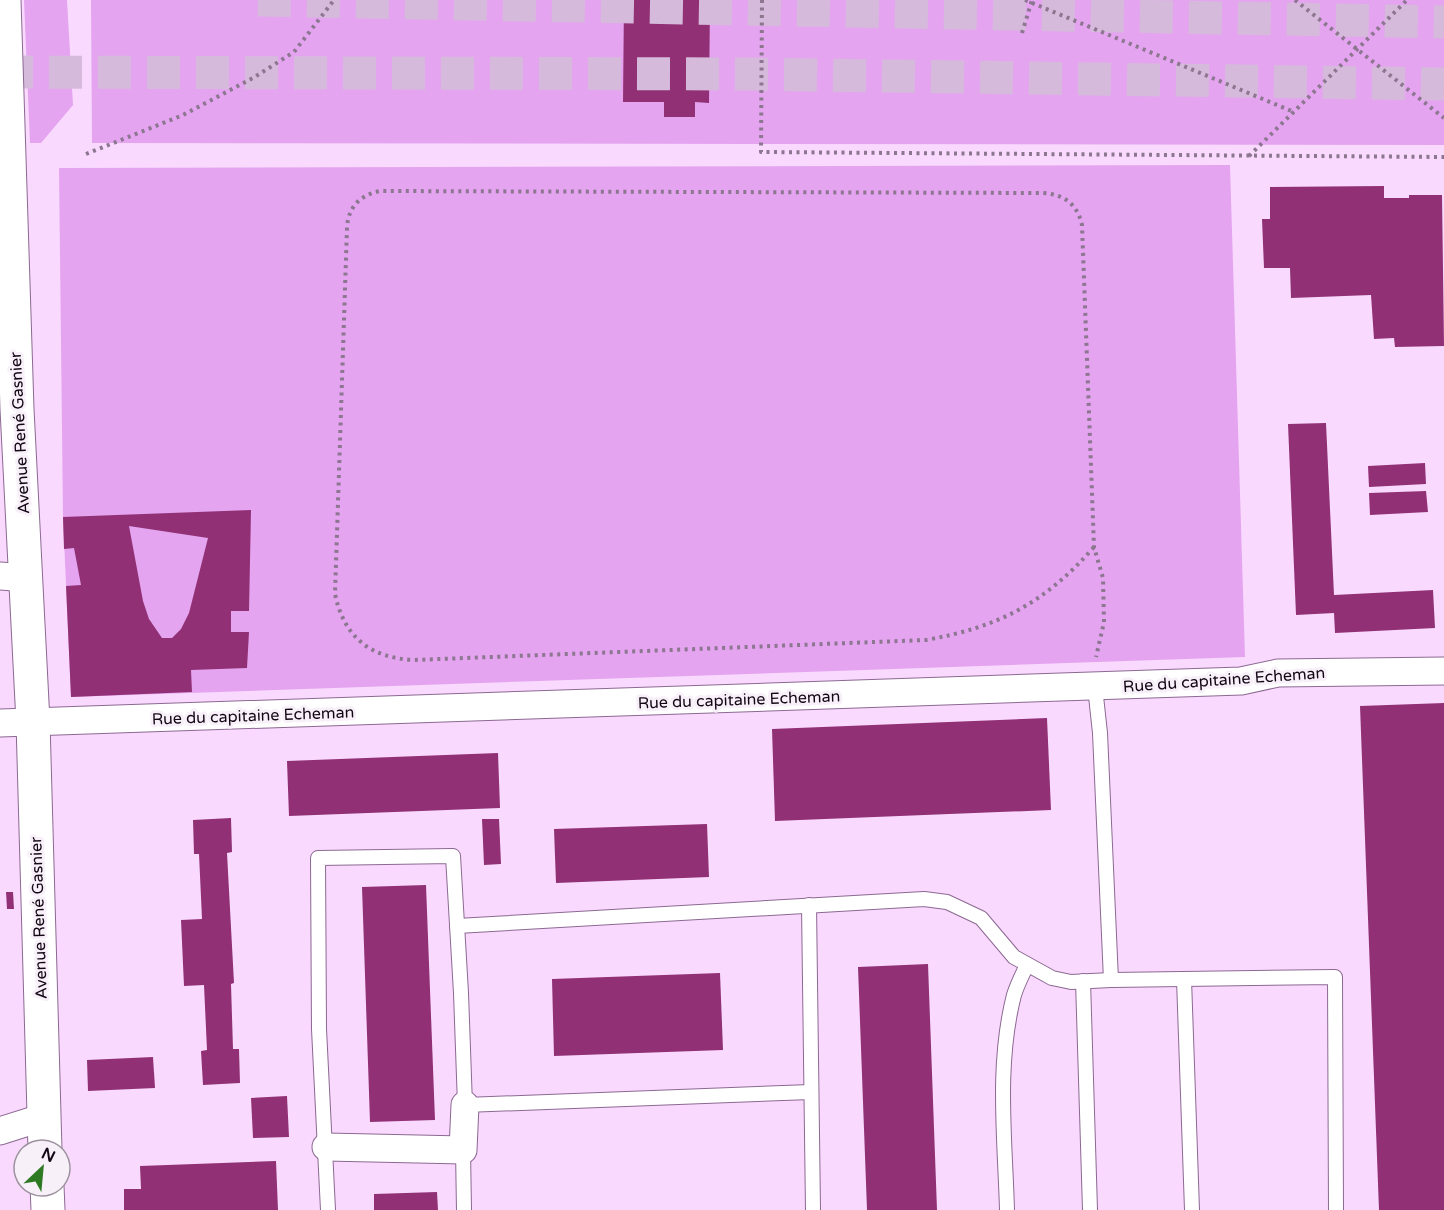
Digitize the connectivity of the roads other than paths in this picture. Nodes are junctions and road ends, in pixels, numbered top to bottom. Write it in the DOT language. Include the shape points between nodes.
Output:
graph roads {
  1 [pos="3,0"];
  2 [pos="13,577"];
  3 [pos="1444,671"];
  4 [pos="1095,674"];
  5 [pos="33,722"];
  6 [pos="0,723"];
  7 [pos="808,906"];
  8 [pos="458,926"];
  9 [pos="1027,965"];
  10 [pos="1184,979"];
  11 [pos="1111,980"];
  12 [pos="1083,981"];
  13 [pos="811,1092"];
  14 [pos="465,1105"];
  15 [pos="44,1117"];
  16 [pos="0,1131"];
  17 [pos="45,1138"];
  18 [pos="326,1147"];
  19 [pos="463,1150"];
  20 [pos="328,1210"];
  21 [pos="464,1210"];
  22 [pos="813,1210"];
  23 [pos="1007,1210"];
  24 [pos="1090,1210"];
  25 [pos="1192,1210"];
  26 [pos="1336,1210"];
  1 -- 2 [label="main road, Avenue René Gasnier" via="17,410"];
  2 -- 5 [label="main road, Avenue René Gasnier"];
  3 -- 4 [label="street, Rue du capitaine Echeman" via="1278,673 1241,681"];
  4 -- 5 [label="street, Rue du capitaine Echeman"];
  4 -- 11 [label="lane"];
  5 -- 6 [label="street, Rue du capitaine Echeman"];
  5 -- 15 [label="main road, Avenue René Gasnier"];
  7 -- 8 [label="lane"];
  7 -- 9 [label="lane" via="924,899 947,902 981,918 1014,957"];
  7 -- 13 [label="lane"];
  8 -- 14 [label="lane"];
  8 -- 18 [label="lane" via="453,856 318,858 319,1029"];
  9 -- 12 [label="lane" via="1052,978"];
  9 -- 23 [label="lane" via="1014,993 1002,1072"];
  10 -- 11 [label="lane"];
  10 -- 25 [label="lane"];
  10 -- 26 [label="lane" via="1335,977"];
  11 -- 12 [label="lane"];
  12 -- 24 [label="lane"];
  13 -- 14 [label="lane"];
  13 -- 22 [label="lane"];
  14 -- 19 [label="street"];
  15 -- 16 [label="street"];
  15 -- 17 [label="main road, Avenue René Gasnier"];
  18 -- 19 [label="street"];
  18 -- 20 [label="lane"];
  19 -- 21 [label="lane"];
}
